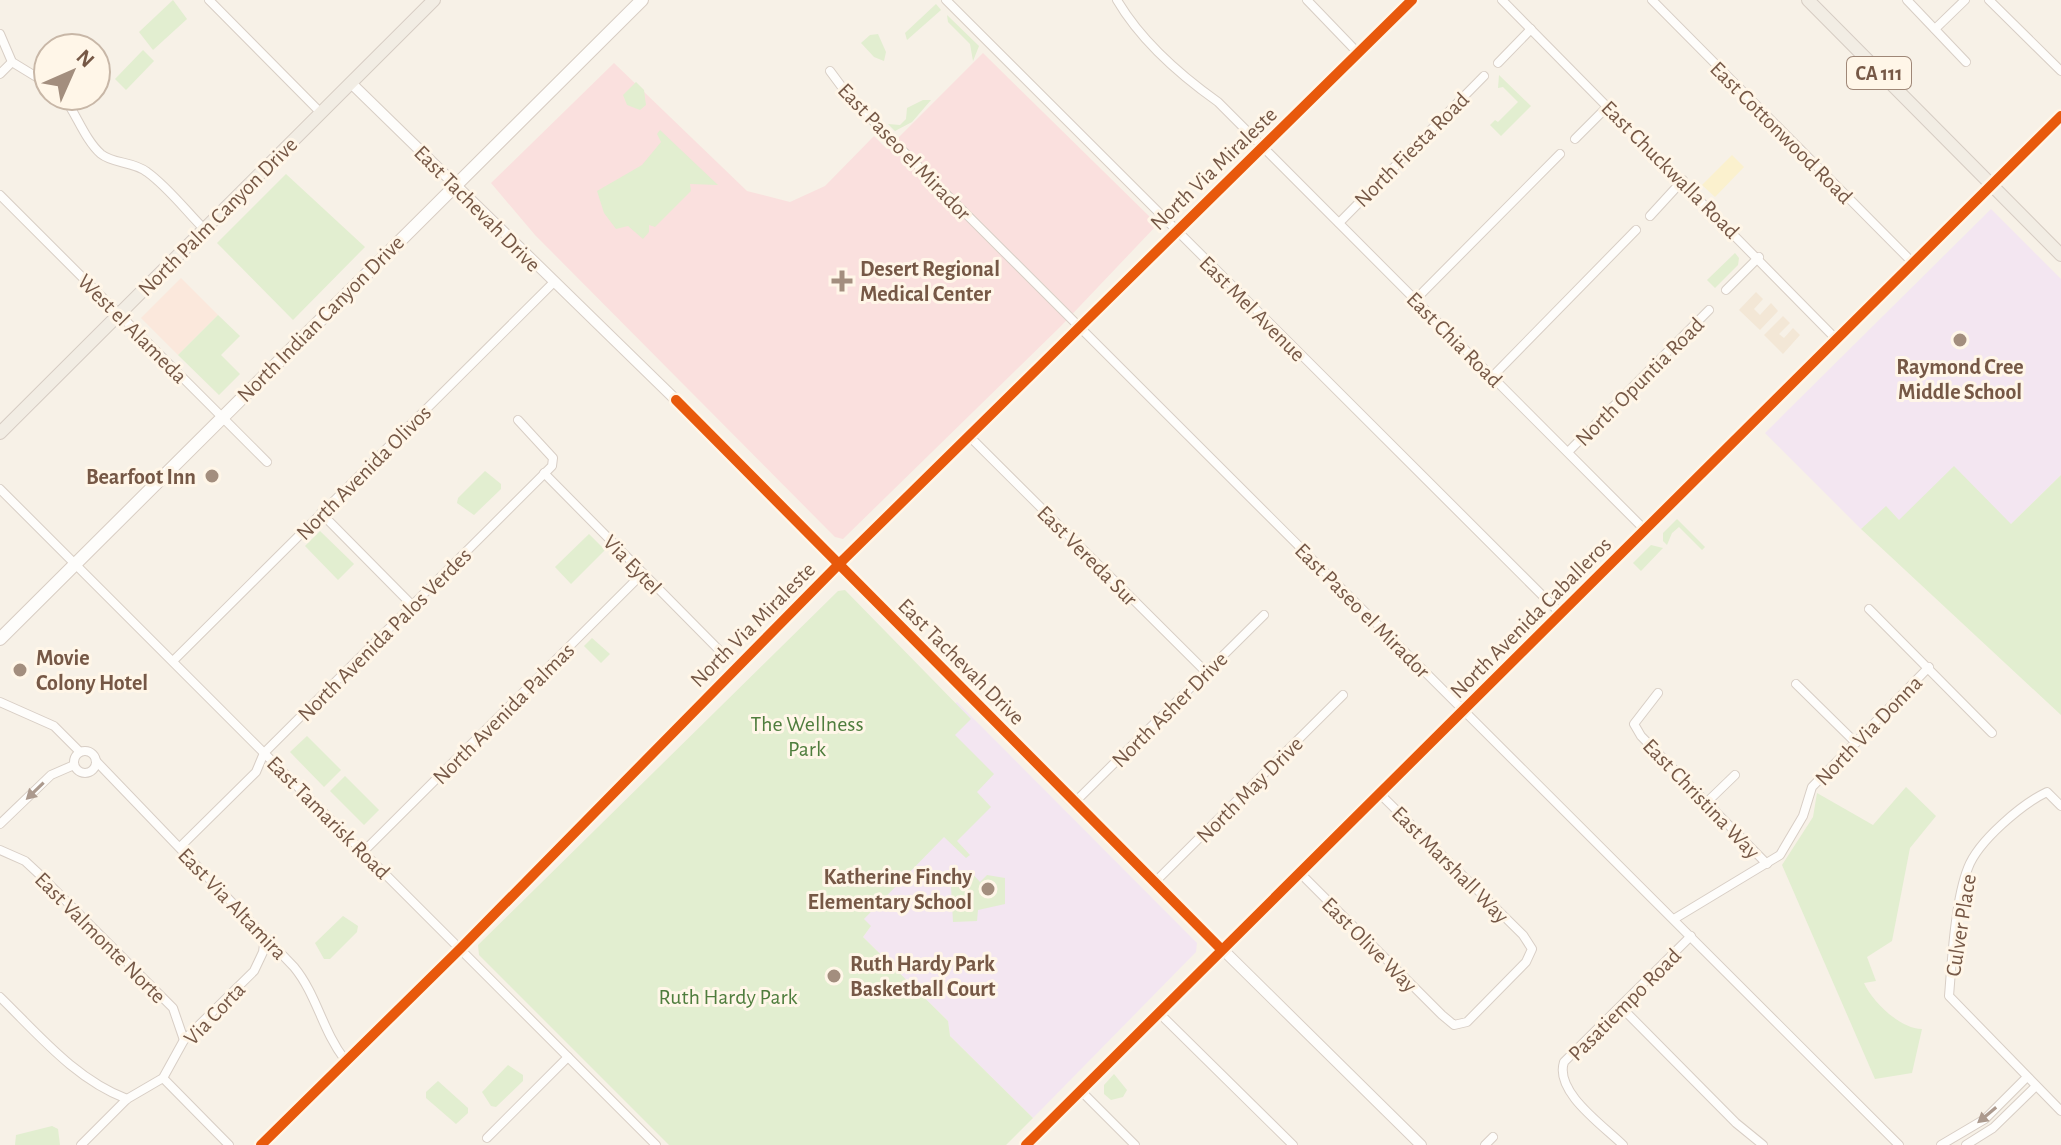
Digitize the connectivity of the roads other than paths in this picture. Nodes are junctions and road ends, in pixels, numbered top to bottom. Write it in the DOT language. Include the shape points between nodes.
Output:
graph roads {
  1 [pos="209,0"];
  2 [pos="224,0"];
  3 [pos="434,0"];
  4 [pos="642,0"];
  5 [pos="946,0"];
  6 [pos="1117,0"];
  7 [pos="1307,0"];
  8 [pos="1412,0"];
  9 [pos="1502,0"];
  10 [pos="1652,0"];
  11 [pos="1808,0"];
  12 [pos="1907,0"];
  13 [pos="1965,0"];
  14 [pos="1989,0"];
  15 [pos="216,8"];
  16 [pos="1531,29"];
  17 [pos="1935,29"];
  18 [pos="0,34"];
  19 [pos="1358,53"];
  20 [pos="12,62"];
  21 [pos="1966,62"];
  22 [pos="1498,63"];
  23 [pos="830,71"];
  24 [pos="2061,71"];
  25 [pos="0,74"];
  26 [pos="32,74"];
  27 [pos="1484,76"];
  28 [pos="351,83"];
  29 [pos="1608,106"];
  30 [pos="73,112"];
  31 [pos="321,113"];
  32 [pos="2061,116"];
  33 [pos="1575,139"];
  34 [pos="1265,149"];
  35 [pos="1560,154"];
  36 [pos="1683,180"];
  37 [pos="454,184"];
  38 [pos="1992,185"];
  39 [pos="0,195"];
  40 [pos="1650,216"];
  41 [pos="1339,223"];
  42 [pos="205,230"];
  43 [pos="1636,230"];
  44 [pos="1176,231"];
  45 [pos="2061,255"];
  46 [pos="1759,257"];
  47 [pos="1913,263"];
  48 [pos="553,283"];
  49 [pos="1726,290"];
  50 [pos="1416,299"];
  51 [pos="1709,310"];
  52 [pos="119,314"];
  53 [pos="1080,327"];
  54 [pos="1837,340"];
  55 [pos="1492,377"];
  56 [pos="222,417"];
  57 [pos="518,420"];
  58 [pos="0,433"];
  59 [pos="969,436"];
  60 [pos="1568,452"];
  61 [pos="267,462"];
  62 [pos="544,473"];
  63 [pos="0,489"];
  64 [pos="321,513"];
  65 [pos="1645,530"];
  66 [pos="75,564"];
  67 [pos="839,564"];
  68 [pos="642,574"];
  69 [pos="412,605"];
  70 [pos="1869,609"];
  71 [pos="1561,614"];
  72 [pos="1264,615"];
  73 [pos="0,639"];
  74 [pos="723,654"];
  75 [pos="173,661"];
  76 [pos="1929,667"];
  77 [pos="1206,672"];
  78 [pos="1796,684"];
  79 [pos="1658,693"];
  80 [pos="1343,695"];
  81 [pos="0,702"];
  82 [pos="1464,711"];
  83 [pos="1992,733"];
  84 [pos="1856,743"];
  85 [pos="80,752"];
  86 [pos="264,753"];
  87 [pos="96,761"];
  88 [pos="74,765"];
  89 [pos="1735,775"];
  90 [pos="1379,793"];
  91 [pos="1074,803"];
  92 [pos="1706,803"];
  93 [pos="2061,806"];
  94 [pos="0,824"];
  95 [pos="180,847"];
  96 [pos="1,851"];
  97 [pos="364,851"];
  98 [pos="1767,864"];
  99 [pos="1299,872"];
  100 [pos="1154,883"];
  101 [pos="1674,919"];
  102 [pos="1691,936"];
  103 [pos="265,937"];
  104 [pos="461,948"];
  105 [pos="1221,949"];
  106 [pos="0,997"];
  107 [pos="1621,1007"];
  108 [pos="1158,1012"];
  109 [pos="1442,1015"];
  110 [pos="184,1040"];
  111 [pos="568,1057"];
  112 [pos="345,1060"];
  113 [pos="2027,1077"];
  114 [pos="163,1078"];
  115 [pos="2036,1086"];
  116 [pos="1081,1091"];
  117 [pos="127,1099"];
  118 [pos="2061,1111"];
  119 [pos="1493,1137"];
  120 [pos="487,1138"];
  121 [pos="649,1138"];
  122 [pos="266,1143"];
  123 [pos="1415,1143"];
  124 [pos="81,1145"];
  125 [pos="229,1145"];
  126 [pos="642,1145"];
  127 [pos="656,1145"];
  128 [pos="1026,1145"];
  129 [pos="1135,1145"];
  130 [pos="1293,1145"];
  131 [pos="1485,1145"];
  132 [pos="1623,1145"];
  133 [pos="1763,1145"];
  134 [pos="1899,1145"];
  135 [pos="1941,1145"];
  136 [pos="1966,1145"];
  1 -- 15 [label="street"];
  2 -- 15 [label="street"];
  3 -- 28 [label="main road, North Palm Canyon Drive"];
  4 -- 37 [label="main road, North Indian Canyon Drive"];
  5 -- 44 [label="street, East Mel Avenue"];
  6 -- 34 [label="street, East Chia Road" via="1130,21 1185,78"];
  7 -- 19 [label="street"];
  8 -- 19 [label="street, North Via Miraleste"];
  9 -- 16 [label="street, East Chuckwalla Road"];
  10 -- 47 [label="street, East Cottonwood Road"];
  11 -- 38 [label="main road, CA 111"];
  12 -- 17 [label="street"];
  13 -- 17 [label="street"];
  14 -- 24 [label="street"];
  15 -- 31 [label="street"];
  16 -- 22 [label="street"];
  16 -- 29 [label="street, East Chuckwalla Road"];
  17 -- 21 [label="street"];
  18 -- 20 [label="street"];
  19 -- 34 [label="street, North Via Miraleste"];
  20 -- 25 [label="street"];
  20 -- 26 [label="street"];
  23 -- 53 [label="street, East Paseo el Mirador" via="850,98"];
  27 -- 41 [label="street, North Fiesta Road"];
  28 -- 31 [label="main road, North Palm Canyon Drive"];
  28 -- 37 [label="street, East Tachevah Drive"];
  29 -- 33 [label="street"];
  29 -- 36 [label="street, East Chuckwalla Road"];
  30 -- 42 [label="street" via="104,157 129,161 148,172"];
  31 -- 42 [label="main road, North Palm Canyon Drive"];
  32 -- 38 [label="street, North Avenida Caballeros"];
  34 -- 41 [label="street, East Chia Road"];
  34 -- 44 [label="street, North Via Miraleste"];
  35 -- 50 [label="street"];
  36 -- 40 [label="street"];
  36 -- 46 [label="street, East Chuckwalla Road"];
  37 -- 48 [label="street, East Tachevah Drive"];
  37 -- 56 [label="main road, North Indian Canyon Drive"];
  38 -- 45 [label="main road, CA 111"];
  38 -- 47 [label="street, North Avenida Caballeros"];
  39 -- 52 [label="street, West el Alameda"];
  41 -- 50 [label="street, East Chia Road"];
  42 -- 52 [label="main road, North Palm Canyon Drive"];
  43 -- 55 [label="street"];
  44 -- 53 [label="street, North Via Miraleste"];
  44 -- 71 [label="street, East Mel Avenue"];
  46 -- 49 [label="street"];
  46 -- 54 [label="street, East Chuckwalla Road"];
  47 -- 54 [label="street, North Avenida Caballeros"];
  48 -- 64 [label="street, North Avenida Olivos"];
  48 -- 67 [label="street, East Tachevah Drive"];
  50 -- 55 [label="street, East Chia Road"];
  51 -- 60 [label="street, North Opuntia Road"];
  52 -- 56 [label="street, West el Alameda"];
  52 -- 58 [label="main road, North Palm Canyon Drive"];
  53 -- 59 [label="street, North Via Miraleste"];
  53 -- 82 [label="street, East Paseo el Mirador"];
  54 -- 65 [label="street, North Avenida Caballeros"];
  55 -- 60 [label="street, East Chia Road"];
  56 -- 61 [label="street, West el Alameda"];
  56 -- 66 [label="main road, North Indian Canyon Drive"];
  57 -- 62 [label="street" via="553,458"];
  59 -- 67 [label="street, North Via Miraleste"];
  59 -- 77 [label="street, East Vereda Sur"];
  60 -- 65 [label="street, East Chia Road"];
  62 -- 68 [label="street, Via Eytel"];
  62 -- 69 [label="street, North Avenida Palos Verdes"];
  63 -- 66 [label="street, East Tamarisk Road"];
  64 -- 69 [label="street"];
  64 -- 75 [label="street, North Avenida Olivos"];
  65 -- 71 [label="street, North Avenida Caballeros"];
  66 -- 73 [label="main road, North Indian Canyon Drive"];
  66 -- 75 [label="street, East Tamarisk Road"];
  67 -- 91 [label="street, East Tachevah Drive"];
  67 -- 104 [label="street, North Via Miraleste"];
  68 -- 74 [label="street, Via Eytel"];
  68 -- 97 [label="street, North Avenida Palmas"];
  69 -- 86 [label="street, North Avenida Palos Verdes"];
  70 -- 76 [label="street"];
  71 -- 82 [label="street, North Avenida Caballeros"];
  72 -- 77 [label="street, North Asher Drive"];
  75 -- 86 [label="street, East Tamarisk Road"];
  76 -- 83 [label="street"];
  76 -- 84 [label="street, North Via Donna"];
  77 -- 91 [label="street, North Asher Drive"];
  78 -- 84 [label="street"];
  79 -- 92 [label="street, East Christina Way" via="1634,724"];
  80 -- 100 [label="street, North May Drive"];
  81 -- 85 [label="street, East Via Altamira" via="54,726"];
  82 -- 90 [label="street, North Avenida Caballeros"];
  82 -- 101 [label="street, East Paseo el Mirador"];
  84 -- 98 [label="street, North Via Donna" via="1812,787 1803,816 1780,855"];
  85 -- 87 [label="street, East Via Altamira" via="91,752"];
  85 -- 88 [label="street"];
  86 -- 95 [label="street, North Avenida Palos Verdes" via="256,772"];
  86 -- 97 [label="street, East Tamarisk Road"];
  87 -- 88 [label="street" via="85,774"];
  87 -- 95 [label="street, East Via Altamira"];
  88 -- 94 [label="street, one-way" via="51,775"];
  89 -- 92 [label="street"];
  90 -- 99 [label="street, North Avenida Caballeros"];
  90 -- 109 [label="street, East Marshall Way" via="1532,949 1526,962 1467,1022 1454,1025"];
  91 -- 100 [label="street, East Tachevah Drive"];
  92 -- 98 [label="street, East Christina Way"];
  93 -- 113 [label="street, Culver Place" via="2047,792 2026,802 1968,866 1953,948 1949,996"];
  95 -- 103 [label="street, East Via Altamira"];
  96 -- 110 [label="street, East Valmonte Norte" via="25,861 173,1008"];
  97 -- 104 [label="street, East Tamarisk Road"];
  98 -- 101 [label="street, North Via Donna"];
  99 -- 105 [label="street, North Avenida Caballeros"];
  99 -- 109 [label="street, East Olive Way"];
  100 -- 105 [label="street, East Tachevah Drive"];
  101 -- 102 [label="street, East Paseo el Mirador"];
  102 -- 107 [label="street, Pasatiempo Road"];
  102 -- 134 [label="street, East Paseo el Mirador"];
  103 -- 110 [label="street, Via Corta" via="254,971"];
  103 -- 112 [label="street, East Via Altamira" via="308,985 316,1013"];
  104 -- 111 [label="street, East Tamarisk Road"];
  104 -- 112 [label="street, North Via Miraleste"];
  105 -- 108 [label="street, North Avenida Caballeros"];
  105 -- 123 [label="street, East Tachevah Drive"];
  106 -- 117 [label="street" via="77,1072"];
  107 -- 132 [label="street, Pasatiempo Road" via="1561,1070 1568,1089"];
  107 -- 133 [label="street"];
  108 -- 116 [label="street, North Avenida Caballeros"];
  108 -- 130 [label="street"];
  110 -- 114 [label="street, Via Corta"];
  111 -- 120 [label="street"];
  111 -- 121 [label="street, East Tamarisk Road"];
  112 -- 122 [label="street, North Via Miraleste"];
  113 -- 115 [label="street"];
  113 -- 135 [label="street, one-way" via="1985,1119"];
  114 -- 117 [label="street"];
  114 -- 125 [label="street"];
  115 -- 118 [label="street"];
  115 -- 136 [label="street" via="1993,1128"];
  116 -- 128 [label="street, North Avenida Caballeros"];
  116 -- 129 [label="street"];
  117 -- 124 [label="street"];
  119 -- 131 [label="street"];
  121 -- 126 [label="street"];
  121 -- 127 [label="street, East Tamarisk Road"];
}
